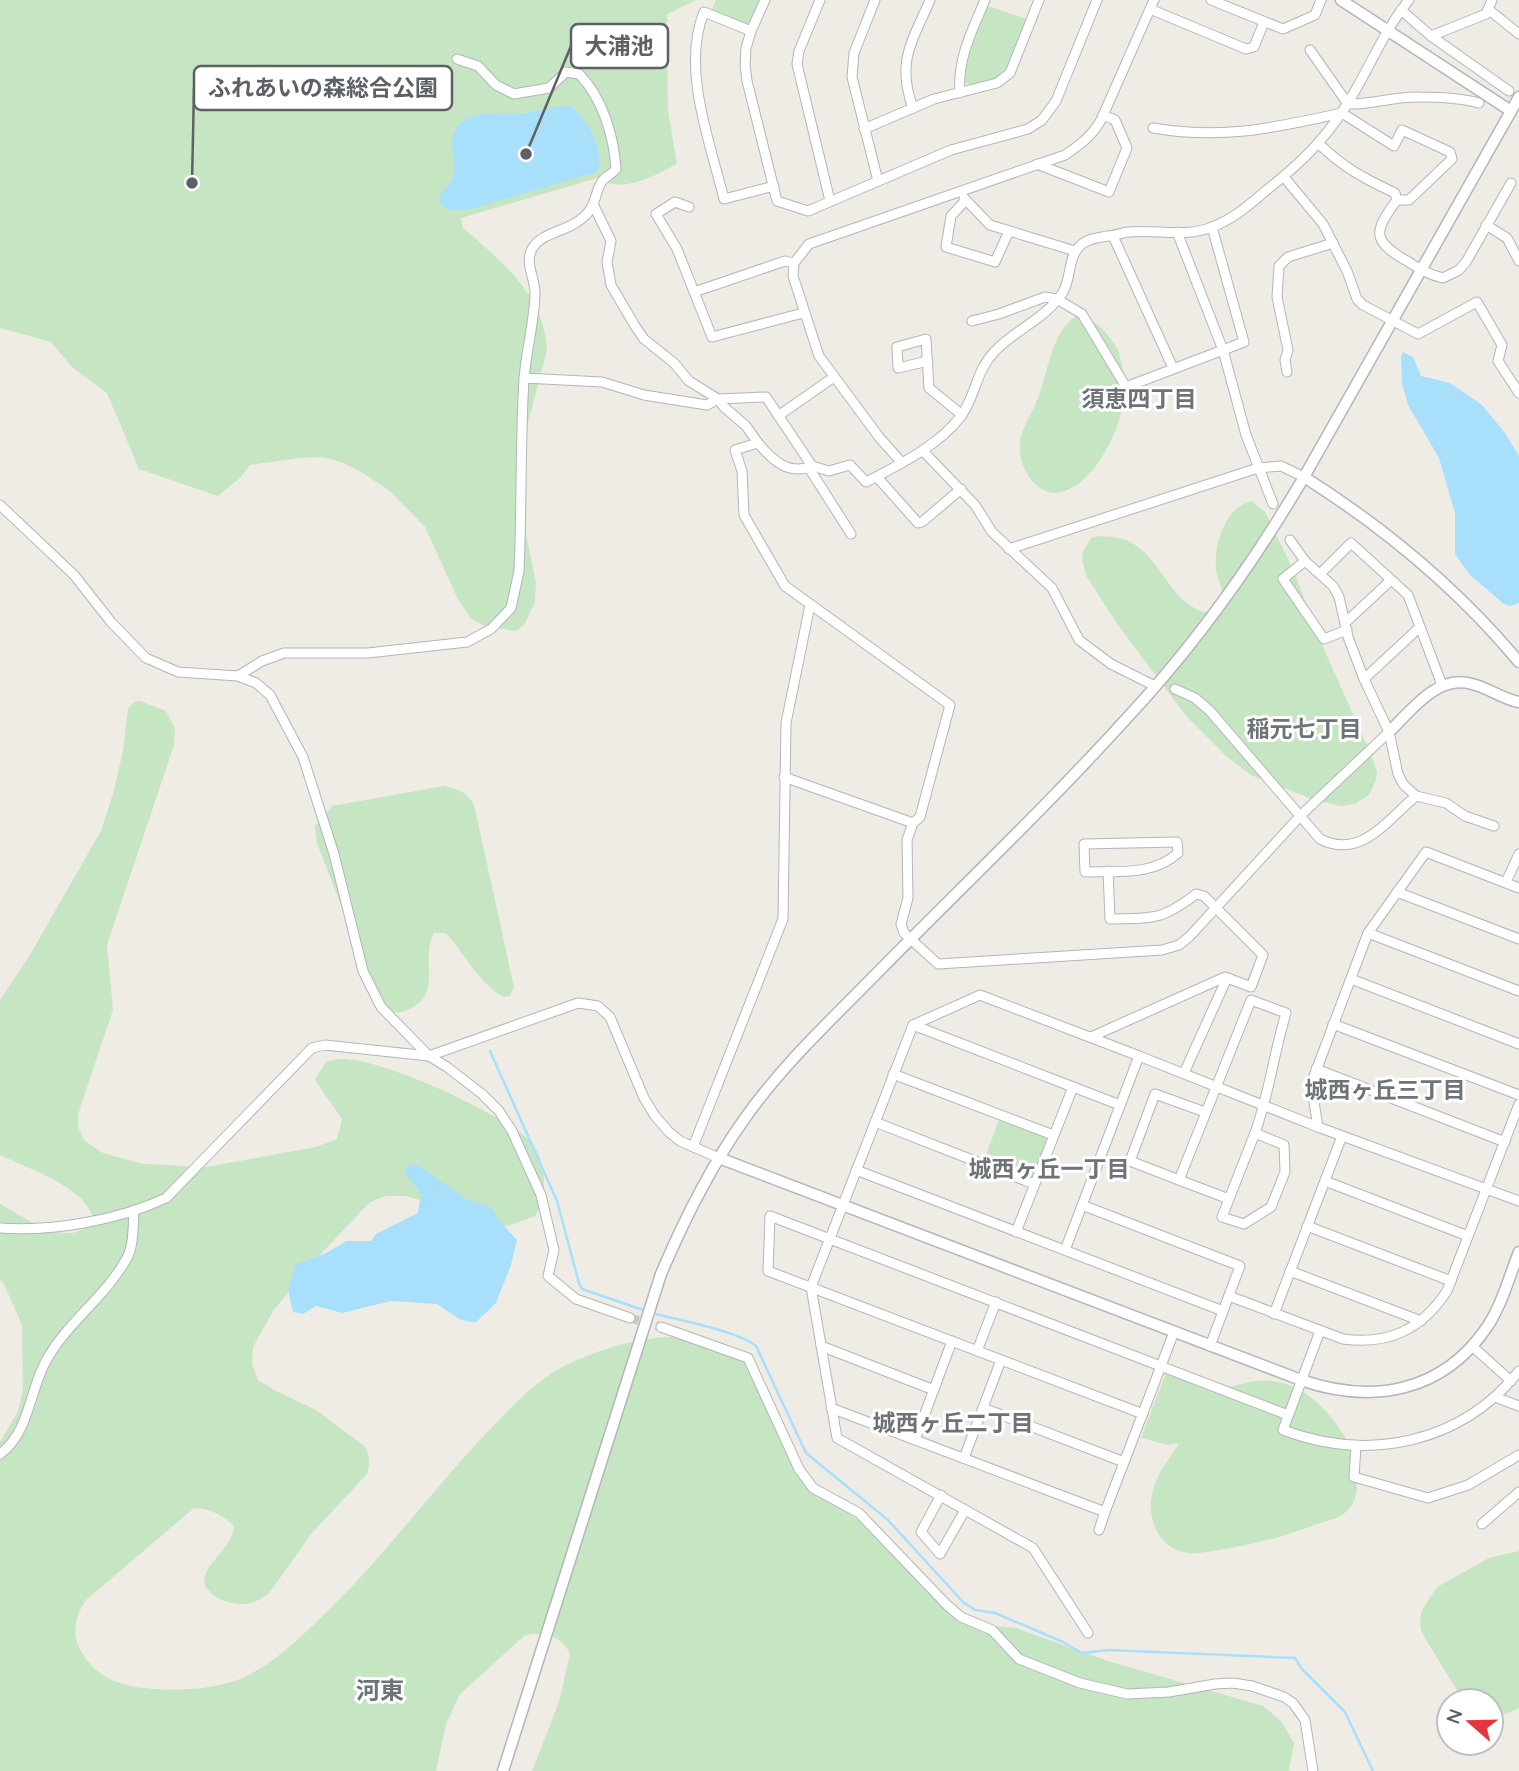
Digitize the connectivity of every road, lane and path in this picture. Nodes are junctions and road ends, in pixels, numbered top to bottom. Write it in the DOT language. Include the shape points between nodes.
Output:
graph roads {
  1 [pos="765,0"];
  2 [pos="820,0"];
  3 [pos="875,0"];
  4 [pos="930,0"];
  5 [pos="985,0"];
  6 [pos="1039,0"];
  7 [pos="1097,0"];
  8 [pos="1211,0"];
  9 [pos="1321,0"];
  10 [pos="1409,0"];
  11 [pos="1348,2"];
  12 [pos="1152,5"];
  13 [pos="1490,5"];
  14 [pos="1401,10"];
  15 [pos="1264,22"];
  16 [pos="1388,29"];
  17 [pos="751,31"];
  18 [pos="1519,34"];
  19 [pos="1431,36"];
  20 [pos="1310,50"];
  21 [pos="457,59"];
  22 [pos="960,93"];
  23 [pos="1514,94"];
  24 [pos="1479,103"];
  25 [pos="1348,104"];
  26 [pos="913,108"];
  27 [pos="1342,113"];
  28 [pos="1515,114"];
  29 [pos="1103,115"];
  30 [pos="1153,128"];
  31 [pos="864,129"];
  32 [pos="1318,143"];
  33 [pos="1037,164"];
  34 [pos="1284,177"];
  35 [pos="878,181"];
  36 [pos="1511,183"];
  37 [pos="774,186"];
  38 [pos="957,191"];
  39 [pos="966,200"];
  40 [pos="1397,200"];
  41 [pos="830,201"];
  42 [pos="594,206"];
  43 [pos="689,207"];
  44 [pos="1486,225"];
  45 [pos="1212,227"];
  46 [pos="1009,231"];
  47 [pos="1177,232"];
  48 [pos="1113,236"];
  49 [pos="1333,243"];
  50 [pos="1075,251"];
  51 [pos="1519,261"];
  52 [pos="794,263"];
  53 [pos="1421,270"];
  54 [pos="694,292"];
  55 [pos="1057,299"];
  56 [pos="803,313"];
  57 [pos="1394,319"];
  58 [pos="972,321"];
  59 [pos="1223,350"];
  60 [pos="928,361"];
  61 [pos="1173,368"];
  62 [pos="1287,372"];
  63 [pos="834,377"];
  64 [pos="524,378"];
  65 [pos="1519,393"];
  66 [pos="719,399"];
  67 [pos="962,415"];
  68 [pos="778,416"];
  69 [pos="758,443"];
  70 [pos="923,452"];
  71 [pos="902,463"];
  72 [pos="811,467"];
  73 [pos="1258,468"];
  74 [pos="877,477"];
  75 [pos="1304,477"];
  76 [pos="961,489"];
  77 [pos="1273,504"];
  78 [pos="0,505"];
  79 [pos="851,534"];
  80 [pos="1290,540"];
  81 [pos="1009,549"];
  82 [pos="1305,561"];
  83 [pos="1321,573"];
  84 [pos="1391,580"];
  85 [pos="810,606"];
  86 [pos="1346,627"];
  87 [pos="1420,628"];
  88 [pos="1519,662"];
  89 [pos="238,676"];
  90 [pos="1364,679"];
  91 [pos="1442,685"];
  92 [pos="1155,686"];
  93 [pos="1175,689"];
  94 [pos="1519,702"];
  95 [pos="1390,732"];
  96 [pos="784,777"];
  97 [pos="1416,796"];
  98 [pos="1301,815"];
  99 [pos="913,822"];
  100 [pos="1494,826"];
  101 [pos="1519,854"];
  102 [pos="1108,872"];
  103 [pos="1506,882"];
  104 [pos="1519,887"];
  105 [pos="1397,892"];
  106 [pos="1217,910"];
  107 [pos="1368,933"];
  108 [pos="910,939"];
  109 [pos="1519,939"];
  110 [pos="1227,978"];
  111 [pos="1351,979"];
  112 [pos="1519,991"];
  113 [pos="1333,1024"];
  114 [pos="913,1025"];
  115 [pos="1091,1037"];
  116 [pos="1519,1044"];
  117 [pos="429,1055"];
  118 [pos="1139,1056"];
  119 [pos="1316,1069"];
  120 [pos="1184,1073"];
  121 [pos="893,1074"];
  122 [pos="1215,1086"];
  123 [pos="1073,1087"];
  124 [pos="1519,1095"];
  125 [pos="1519,1104"];
  126 [pos="1120,1105"];
  127 [pos="1265,1105"];
  128 [pos="1205,1112"];
  129 [pos="875,1122"];
  130 [pos="1318,1126"];
  131 [pos="1255,1133"];
  132 [pos="1053,1135"];
  133 [pos="1342,1136"];
  134 [pos="1505,1142"];
  135 [pos="693,1147"];
  136 [pos="719,1158"];
  137 [pos="856,1170"];
  138 [pos="1179,1180"];
  139 [pos="1325,1181"];
  140 [pos="1034,1184"];
  141 [pos="1487,1189"];
  142 [pos="1229,1199"];
  143 [pos="1519,1201"];
  144 [pos="843,1205"];
  145 [pos="1082,1205"];
  146 [pos="134,1210"];
  147 [pos="1307,1226"];
  148 [pos="0,1228"];
  149 [pos="1016,1232"];
  150 [pos="1468,1236"];
  151 [pos="830,1238"];
  152 [pos="1065,1250"];
  153 [pos="1519,1252"];
  154 [pos="1290,1271"];
  155 [pos="1451,1281"];
  156 [pos="811,1287"];
  157 [pos="1229,1296"];
  158 [pos="996,1303"];
  159 [pos="1223,1311"];
  160 [pos="1274,1314"];
  161 [pos="630,1318"];
  162 [pos="1421,1321"];
  163 [pos="661,1328"];
  164 [pos="1320,1331"];
  165 [pos="1174,1332"];
  166 [pos="952,1341"];
  167 [pos="821,1346"];
  168 [pos="1210,1346"];
  169 [pos="1472,1346"];
  170 [pos="977,1351"];
  171 [pos="1001,1360"];
  172 [pos="1161,1366"];
  173 [pos="1519,1371"];
  174 [pos="1301,1380"];
  175 [pos="1511,1381"];
  176 [pos="934,1390"];
  177 [pos="1495,1397"];
  178 [pos="1519,1406"];
  179 [pos="831,1408"];
  180 [pos="983,1408"];
  181 [pos="1143,1414"];
  182 [pos="1288,1415"];
  183 [pos="915,1440"];
  184 [pos="1356,1446"];
  185 [pos="0,1454"];
  186 [pos="1519,1455"];
  187 [pos="964,1458"];
  188 [pos="1124,1462"];
  189 [pos="1519,1492"];
  190 [pos="941,1495"];
  191 [pos="965,1510"];
  192 [pos="1105,1512"];
  193 [pos="1482,1524"];
  194 [pos="1099,1530"];
  195 [pos="1088,1633"];
  196 [pos="503,1771"];
  197 [pos="1313,1771"];
  1 -- 17 [label="street"];
  2 -- 41 [label="street" via="797,64"];
  3 -- 31 [label="street" via="851,64"];
  4 -- 26 [label="street" via="905,62"];
  5 -- 22 [label="street" via="961,60"];
  6 -- 22 [label="street" via="1010,73 997,83"];
  7 -- 35 [label="street" via="1056,101 1042,120 1028,129 951,150"];
  8 -- 15 [label="street"];
  9 -- 15 [label="street" via="1315,15 1283,29"];
  10 -- 14 [label="street"];
  11 -- 16 [label="street"];
  12 -- 15 [label="street" via="1246,49 1254,47"];
  12 -- 29 [label="street"];
  13 -- 18 [label="street"];
  13 -- 19 [label="street" via="1486,14"];
  14 -- 16 [label="street"];
  14 -- 19 [label="street"];
  16 -- 25 [label="street"];
  16 -- 28 [label="street"];
  17 -- 37 [label="street" via="746,48 747,81"];
  17 -- 37 [label="street" via="704,12 696,42 698,93 724,199"];
  19 -- 23 [label="street"];
  20 -- 25 [label="street"];
  21 -- 42 [label="street" via="478,66 496,86 514,94 549,88 566,72 580,75 601,107 615,157 616,169 602,180"];
  22 -- 26 [label="street"];
  23 -- 28 [label="street"];
  24 -- 25 [label="street" via="1418,97"];
  25 -- 27 [label="street"];
  26 -- 31 [label="street"];
  27 -- 30 [label="street" via="1243,133"];
  27 -- 32 [label="street"];
  27 -- 40 [label="street" via="1394,146 1402,130 1450,152 1452,159 1409,200"];
  28 -- 53 [label="street"];
  29 -- 33 [label="street" via="1079,146"];
  29 -- 33 [label="street" via="1115,120 1127,148 1110,192"];
  31 -- 35 [label="street"];
  32 -- 34 [label="street"];
  32 -- 40 [label="street" via="1339,163 1395,193"];
  33 -- 38 [label="street"];
  34 -- 45 [label="street" via="1234,217"];
  34 -- 49 [label="street"];
  35 -- 41 [label="street"];
  36 -- 44 [label="street"];
  37 -- 41 [label="street" via="778,201 808,211"];
  38 -- 39 [label="street"];
  38 -- 52 [label="street" via="809,244"];
  39 -- 46 [label="street" via="990,225"];
  39 -- 46 [label="street" via="951,216 946,247 995,262"];
  40 -- 53 [label="street" via="1380,228 1382,244"];
  42 -- 64 [label="street" via="577,223 549,234 530,251 536,291"];
  42 -- 66 [label="street" via="611,241 607,262 611,285 635,326 689,381"];
  43 -- 54 [label="street" via="675,202 656,215"];
  44 -- 51 [label="street" via="1507,238"];
  44 -- 53 [label="street" via="1459,270 1443,278"];
  45 -- 47 [label="street" via="1195,233"];
  45 -- 59 [label="street" via="1244,342"];
  46 -- 50 [label="street"];
  47 -- 48 [label="street"];
  47 -- 59 [label="street"];
  48 -- 50 [label="street" via="1088,240"];
  48 -- 61 [label="street"];
  49 -- 57 [label="street" via="1357,299"];
  49 -- 62 [label="street" via="1288,257 1279,266 1277,297 1288,350 1284,360"];
  50 -- 55 [label="street"];
  52 -- 54 [label="street" via="785,261"];
  52 -- 56 [label="street"];
  53 -- 57 [label="street"];
  54 -- 56 [label="street" via="712,337"];
  55 -- 58 [label="street" via="1045,297"];
  55 -- 61 [label="street" via="1082,314 1126,387"];
  55 -- 67 [label="street" via="986,361"];
  56 -- 63 [label="street" via="819,356"];
  57 -- 65 [label="street" via="1418,334 1477,302 1502,345 1498,361"];
  57 -- 75 [label="street"];
  59 -- 61 [label="street"];
  59 -- 73 [label="street"];
  60 -- 67 [label="street" via="929,388"];
  63 -- 68 [label="street"];
  63 -- 71 [label="street"];
  64 -- 66 [label="street" via="602,382 696,404 708,405"];
  64 -- 89 [label="street" via="519,570 514,599 504,616 467,642 368,653 284,653"];
  66 -- 68 [label="street" via="766,397"];
  66 -- 69 [label="street"];
  67 -- 70 [label="street"];
  68 -- 72 [label="street"];
  69 -- 72 [label="street" via="779,464 799,471"];
  69 -- 85 [label="street" via="735,450 742,471 744,515 785,586"];
  70 -- 71 [label="street"];
  70 -- 76 [label="street"];
  71 -- 74 [label="street"];
  72 -- 74 [label="street" via="828,471 850,465 866,482"];
  72 -- 79 [label="street"];
  73 -- 75 [label="street" via="1281,466"];
  73 -- 77 [label="street"];
  73 -- 81 [label="street"];
  74 -- 76 [label="street" via="918,523"];
  75 -- 88 [label="street" via="1374,523 1420,562"];
  75 -- 92 [label="street" via="1214,615"];
  76 -- 81 [label="street"];
  78 -- 89 [label="street" via="64,566 146,658 178,672"];
  80 -- 82 [label="street"];
  81 -- 92 [label="street" via="1052,588 1079,640 1111,664"];
  82 -- 83 [label="street"];
  82 -- 86 [label="street" via="1283,579 1324,639"];
  83 -- 84 [label="street" via="1351,543"];
  83 -- 86 [label="street" via="1339,597"];
  84 -- 86 [label="street"];
  84 -- 87 [label="street" via="1408,595"];
  85 -- 96 [label="street" via="786,723"];
  85 -- 99 [label="street" via="950,705 920,817"];
  86 -- 90 [label="street"];
  87 -- 90 [label="street"];
  87 -- 91 [label="street"];
  89 -- 117 [label="street" via="270,695 290,731 334,854 363,971 381,1007"];
  90 -- 95 [label="street"];
  91 -- 94 [label="street" via="1471,683"];
  91 -- 95 [label="street"];
  92 -- 108 [label="street"];
  93 -- 98 [label="street" via="1210,710"];
  95 -- 97 [label="street" via="1398,775"];
  95 -- 98 [label="street"];
  96 -- 99 [label="street"];
  96 -- 135 [label="street" via="783,919"];
  97 -- 98 [label="street" via="1371,836 1345,847 1320,839"];
  97 -- 100 [label="street" via="1446,803 1465,816"];
  98 -- 106 [label="street"];
  99 -- 108 [label="street" via="907,840 908,898 901,924"];
  101 -- 103 [label="street"];
  102 -- 102 [label="street" via="1154,868 1178,853 1178,842 1084,844 1085,872"];
  102 -- 106 [label="street" via="1110,919 1169,914 1196,894"];
  103 -- 104 [label="street"];
  103 -- 105 [label="street" via="1426,852"];
  105 -- 107 [label="street"];
  105 -- 109 [label="street"];
  106 -- 108 [label="street" via="1179,945 1162,950 938,964"];
  106 -- 110 [label="street" via="1263,954 1251,987"];
  107 -- 111 [label="street"];
  107 -- 112 [label="street"];
  108 -- 136 [label="street" via="770,1086"];
  110 -- 115 [label="street"];
  110 -- 120 [label="street"];
  111 -- 113 [label="street"];
  111 -- 116 [label="street"];
  113 -- 119 [label="street"];
  113 -- 124 [label="street"];
  114 -- 115 [label="street" via="980,995"];
  114 -- 121 [label="street"];
  114 -- 123 [label="street"];
  115 -- 118 [label="street"];
  117 -- 135 [label="street" via="578,1003 598,1006 610,1017 655,1116 680,1142"];
  117 -- 146 [label="street" via="325,1045 312,1048 166,1198"];
  117 -- 161 [label="street" via="482,1094 512,1132 541,1195 554,1250 548,1276 576,1299"];
  118 -- 120 [label="street"];
  118 -- 126 [label="street"];
  119 -- 130 [label="street" via="1311,1084"];
  119 -- 134 [label="street"];
  120 -- 122 [label="street"];
  121 -- 129 [label="street"];
  121 -- 132 [label="street"];
  122 -- 127 [label="street"];
  122 -- 127 [label="street" via="1251,1000 1286,1013"];
  122 -- 128 [label="street"];
  123 -- 126 [label="street"];
  123 -- 132 [label="street"];
  125 -- 134 [label="street"];
  126 -- 145 [label="street"];
  127 -- 130 [label="street"];
  127 -- 131 [label="street"];
  128 -- 138 [label="street"];
  128 -- 138 [label="street" via="1155,1094 1130,1161"];
  129 -- 137 [label="street"];
  129 -- 140 [label="street"];
  130 -- 133 [label="street"];
  131 -- 142 [label="street"];
  131 -- 142 [label="street" via="1284,1145 1285,1172 1271,1207 1244,1224 1222,1217"];
  132 -- 140 [label="street"];
  133 -- 139 [label="street"];
  133 -- 141 [label="street"];
  134 -- 141 [label="street"];
  135 -- 136 [label="street"];
  136 -- 144 [label="street"];
  136 -- 196 [label="street" via="694,1198 657,1285"];
  137 -- 144 [label="street"];
  137 -- 149 [label="street"];
  138 -- 142 [label="street"];
  139 -- 147 [label="street"];
  139 -- 150 [label="street"];
  140 -- 149 [label="street"];
  141 -- 143 [label="street"];
  141 -- 150 [label="street"];
  144 -- 151 [label="street"];
  144 -- 165 [label="street"];
  145 -- 152 [label="street"];
  145 -- 157 [label="street" via="1240,1266"];
  146 -- 148 [label="street" via="86,1222"];
  146 -- 185 [label="street" via="129,1255 58,1342 46,1361 22,1427"];
  147 -- 154 [label="street"];
  147 -- 155 [label="street"];
  149 -- 152 [label="street"];
  150 -- 155 [label="street"];
  151 -- 156 [label="street"];
  151 -- 156 [label="street" via="770,1216 768,1271"];
  151 -- 158 [label="street"];
  152 -- 159 [label="street"];
  153 -- 169 [label="street" via="1488,1326"];
  154 -- 160 [label="street"];
  154 -- 162 [label="street"];
  155 -- 162 [label="street" via="1439,1303"];
  156 -- 166 [label="street"];
  156 -- 167 [label="street"];
  157 -- 159 [label="street"];
  157 -- 160 [label="street"];
  158 -- 170 [label="street"];
  158 -- 172 [label="street"];
  159 -- 168 [label="street"];
  160 -- 164 [label="street"];
  162 -- 164 [label="street" via="1383,1339 1358,1341"];
  163 -- 197 [label="street" via="748,1358 799,1469 813,1488 859,1513 947,1605 961,1617 992,1630 1019,1659 1080,1683 1127,1694 1233,1683 1284,1697 1305,1720"];
  164 -- 174 [label="street"];
  165 -- 168 [label="street"];
  165 -- 172 [label="street"];
  166 -- 170 [label="street"];
  166 -- 176 [label="street"];
  167 -- 176 [label="street"];
  167 -- 179 [label="street"];
  168 -- 174 [label="street"];
  169 -- 174 [label="street" via="1435,1374 1390,1391 1354,1394"];
  169 -- 175 [label="street"];
  170 -- 171 [label="street"];
  171 -- 180 [label="street"];
  171 -- 181 [label="street"];
  172 -- 181 [label="street"];
  172 -- 182 [label="street"];
  173 -- 175 [label="street"];
  174 -- 182 [label="street"];
  175 -- 177 [label="street"];
  176 -- 183 [label="street"];
  177 -- 178 [label="street"];
  177 -- 184 [label="street" via="1424,1437"];
  179 -- 183 [label="street"];
  179 -- 190 [label="street" via="837,1438"];
  180 -- 187 [label="street"];
  180 -- 188 [label="street"];
  181 -- 188 [label="street"];
  182 -- 184 [label="street" via="1283,1430"];
  183 -- 187 [label="street"];
  184 -- 186 [label="street" via="1354,1476 1428,1498 1468,1485"];
  187 -- 192 [label="street"];
  188 -- 192 [label="street"];
  189 -- 193 [label="street"];
  190 -- 191 [label="street"];
  190 -- 191 [label="street" via="921,1532 940,1554"];
  191 -- 195 [label="street" via="1033,1548"];
  192 -- 194 [label="street"];
}
